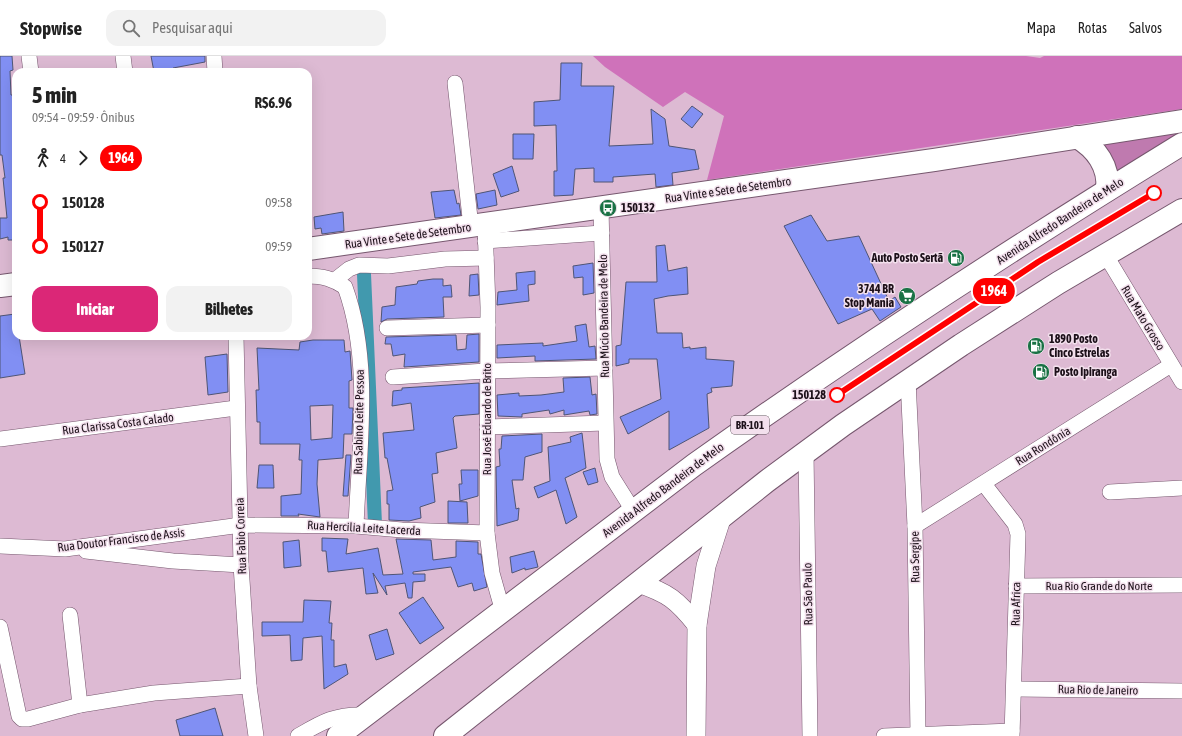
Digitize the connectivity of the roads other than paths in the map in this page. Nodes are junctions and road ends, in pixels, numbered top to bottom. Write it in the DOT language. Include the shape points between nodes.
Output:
graph roads {
  1 [pos="29,56"];
  2 [pos="123,56"];
  3 [pos="214,56"];
  4 [pos="30,68"];
  5 [pos="124,68"];
  6 [pos="215,68"];
  7 [pos="455,83"];
  8 [pos="1182,121"];
  9 [pos="1077,137"];
  10 [pos="1182,144"];
  11 [pos="1107,190"];
  12 [pos="600,208"];
  13 [pos="1182,210"];
  14 [pos="481,231"];
  15 [pos="602,233"];
  16 [pos="312,248"];
  17 [pos="1105,254"];
  18 [pos="486,258"];
  19 [pos="312,276"];
  20 [pos="335,280"];
  21 [pos="12,284"];
  22 [pos="0,286"];
  23 [pos="488,325"];
  24 [pos="387,328"];
  25 [pos="236,340"];
  26 [pos="1171,365"];
  27 [pos="605,368"];
  28 [pos="486,371"];
  29 [pos="393,377"];
  30 [pos="908,380"];
  31 [pos="1182,382"];
  32 [pos="236,408"];
  33 [pos="605,423"];
  34 [pos="487,427"];
  35 [pos="0,439"];
  36 [pos="806,452"];
  37 [pos="984,484"];
  38 [pos="1182,488"];
  39 [pos="1110,492"];
  40 [pos="634,512"];
  41 [pos="722,516"];
  42 [pos="241,525"];
  43 [pos="356,526"];
  44 [pos="915,526"];
  45 [pos="487,533"];
  46 [pos="0,546"];
  47 [pos="65,549"];
  48 [pos="241,565"];
  49 [pos="638,583"];
  50 [pos="1182,585"];
  51 [pos="1016,586"];
  52 [pos="503,612"];
  53 [pos="70,615"];
  54 [pos="698,624"];
  55 [pos="0,627"];
  56 [pos="249,686"];
  57 [pos="1014,688"];
  58 [pos="1182,691"];
  59 [pos="80,705"];
  60 [pos="364,715"];
  61 [pos="1012,734"];
  62 [pos="340,735"];
  63 [pos="918,735"];
  64 [pos="256,736"];
  65 [pos="298,736"];
  66 [pos="445,736"];
  67 [pos="696,736"];
  68 [pos="810,736"];
  69 [pos="884,736"];
  1 -- 4 [label="street"];
  2 -- 5 [label="street"];
  3 -- 6 [label="street"];
  7 -- 14 [label="street, Rua José Eduardo de Brito"];
  8 -- 9 [label="main road, Rua Vinte e Sete de Setembro"];
  9 -- 11 [label="main road" via="1087,143 1103,163 1108,176"];
  9 -- 12 [label="main road, Rua Vinte e Sete de Setembro" via="926,162"];
  10 -- 11 [label="main road, Avenida Alfredo Bandeira de Melo / BR-101"];
  11 -- 40 [label="main road, Avenida Alfredo Bandeira de Melo / BR-101" via="869,343 694,465"];
  12 -- 14 [label="main road, Rua Vinte e Sete de Setembro"];
  12 -- 15 [label="street, Rua Múcio Bandeira de Melo"];
  13 -- 17 [label="main road"];
  14 -- 15 [label="street"];
  14 -- 16 [label="main road, Rua Vinte e Sete de Setembro"];
  14 -- 18 [label="street, Rua José Eduardo de Brito"];
  15 -- 27 [label="street, Rua Múcio Bandeira de Melo"];
  17 -- 26 [label="street, Rua Mato Grosso"];
  17 -- 30 [label="main road"];
  18 -- 20 [label="street" via="445,259 388,266 359,265"];
  18 -- 23 [label="street, Rua José Eduardo de Brito"];
  19 -- 20 [label="street"];
  20 -- 43 [label="street, Rua Sabino Leite Pessoa" via="345,287 350,299 360,354 362,386"];
  21 -- 22 [label="main road"];
  23 -- 24 [label="street"];
  23 -- 28 [label="street, Rua José Eduardo de Brito"];
  25 -- 32 [label="street, Rua Fabio Correia"];
  26 -- 31 [label="street, Rua Mato Grosso"];
  26 -- 37 [label="street, Rua Rondônia"];
  27 -- 28 [label="street"];
  27 -- 33 [label="street, Rua Múcio Bandeira de Melo"];
  28 -- 29 [label="street"];
  28 -- 34 [label="street, Rua José Eduardo de Brito"];
  30 -- 36 [label="main road"];
  30 -- 44 [label="street, Rua Sergipe"];
  32 -- 35 [label="street, Rua Clarissa Costa Calado"];
  32 -- 42 [label="street, Rua Fabio Correia"];
  33 -- 34 [label="street"];
  33 -- 40 [label="street, Rua Múcio Bandeira de Melo" via="607,459 612,477"];
  34 -- 45 [label="street, Rua José Eduardo de Brito"];
  36 -- 41 [label="main road"];
  36 -- 68 [label="street, Rua São Paulo"];
  37 -- 44 [label="street, Rua Rondônia"];
  37 -- 51 [label="street, Rua Africa" via="1017,529"];
  38 -- 39 [label="street"];
  40 -- 52 [label="main road, Avenida Alfredo Bandeira de Melo / BR-101"];
  41 -- 49 [label="main road"];
  41 -- 54 [label="street" via="706,566"];
  42 -- 43 [label="street, Rua Hercilia Leite Lacerda"];
  42 -- 47 [label="street, Rua Doutor Francisco de Assis"];
  42 -- 48 [label="street, Rua Fabio Correia"];
  43 -- 45 [label="street, Rua Hercilia Leite Lacerda"];
  44 -- 63 [label="street, Rua Sergipe"];
  45 -- 52 [label="street, Rua José Eduardo de Brito" via="492,573"];
  46 -- 47 [label="street, Rua Doutor Francisco de Assis"];
  47 -- 48 [label="street" via="173,561"];
  48 -- 56 [label="street, Rua Fabio Correia"];
  49 -- 54 [label="street" via="670,596"];
  49 -- 66 [label="main road"];
  50 -- 51 [label="street, Rua Rio Grande do Norte"];
  51 -- 57 [label="street, Rua Africa"];
  52 -- 60 [label="main road, Avenida Alfredo Bandeira de Melo / BR-101"];
  53 -- 59 [label="street"];
  54 -- 67 [label="street"];
  55 -- 59 [label="street" via="18,716 28,719"];
  56 -- 59 [label="street" via="154,693"];
  56 -- 64 [label="street, Rua Fabio Correia"];
  57 -- 58 [label="street, Rua Rio de Janeiro"];
  57 -- 61 [label="street, Rua Africa"];
  60 -- 62 [label="main road, Avenida Alfredo Bandeira de Melo / BR-101"];
  60 -- 65 [label="street" via="337,716"];
  61 -- 63 [label="street"];
  63 -- 69 [label="street"];
}
